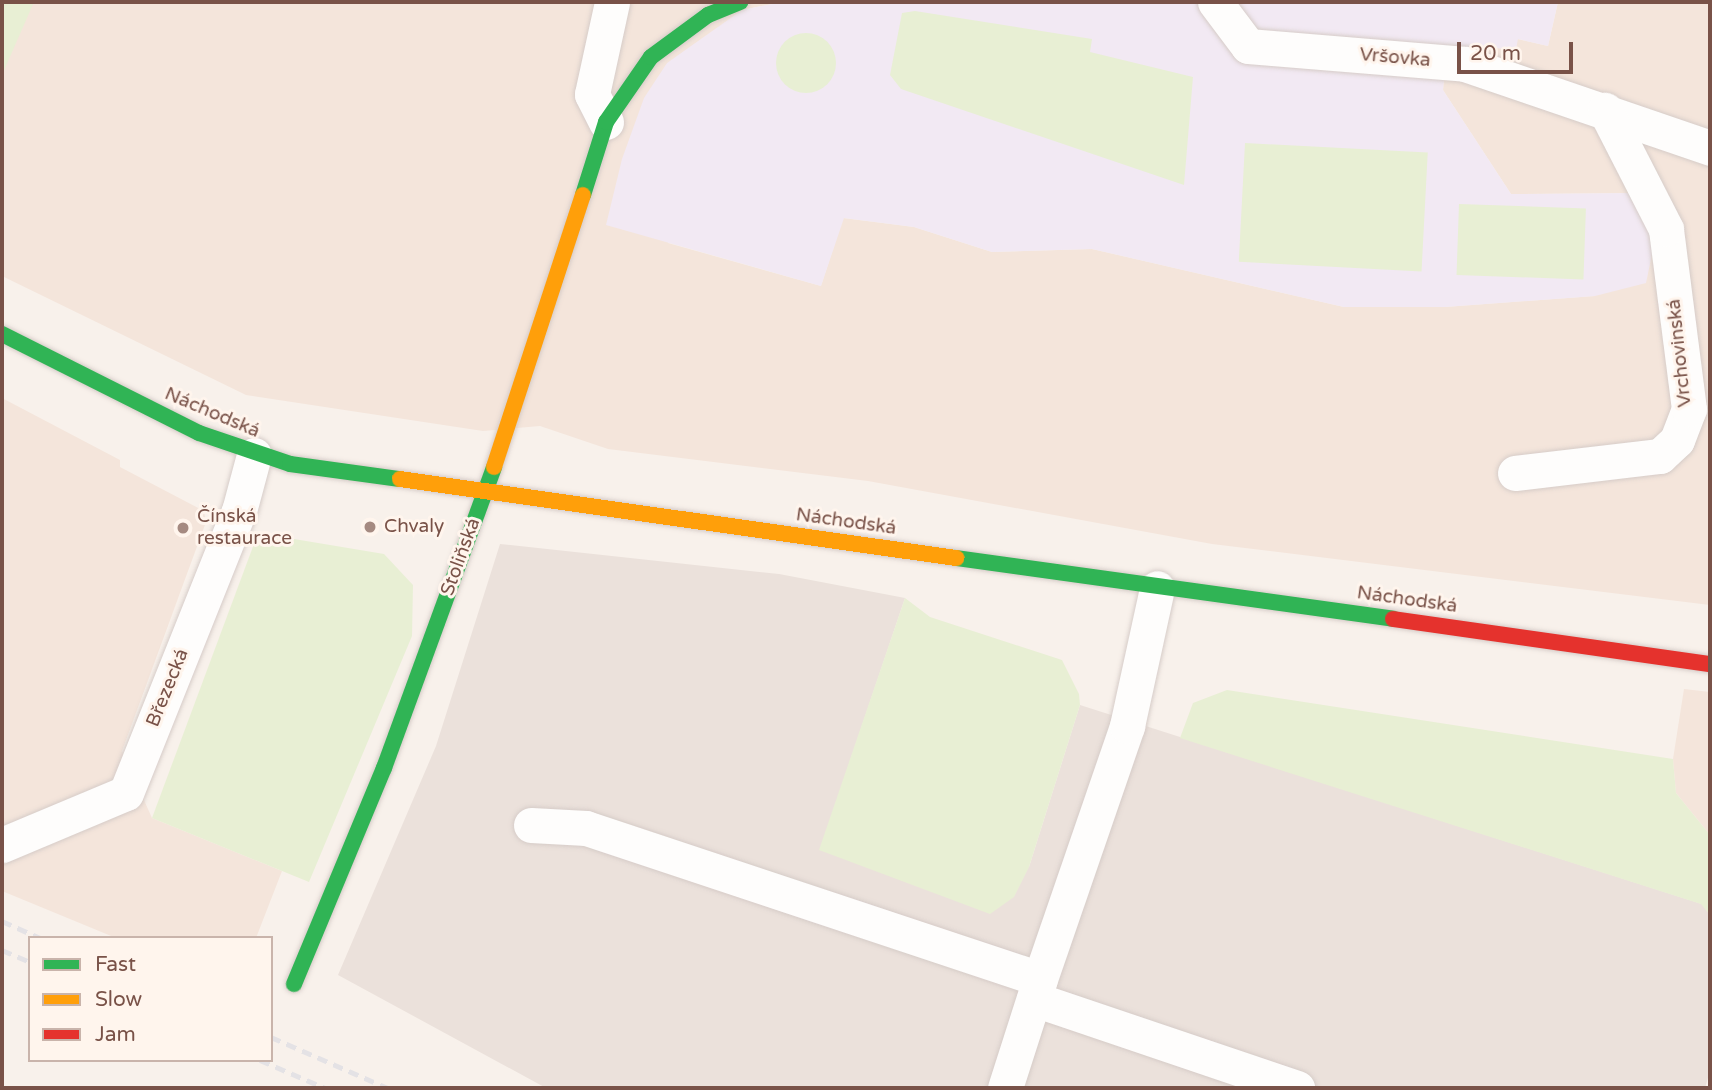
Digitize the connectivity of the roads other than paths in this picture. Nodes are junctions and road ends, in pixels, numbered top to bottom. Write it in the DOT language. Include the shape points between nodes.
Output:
graph roads {
  1 [pos="612,2"];
  2 [pos="740,2"];
  3 [pos="1215,2"];
  4 [pos="1605,110"];
  5 [pos="606,122"];
  6 [pos="1710,148"];
  7 [pos="2,334"];
  8 [pos="254,455"];
  9 [pos="1516,473"];
  10 [pos="485,493"];
  11 [pos="1157,588"];
  12 [pos="1710,664"];
  13 [pos="531,825"];
  14 [pos="2,845"];
  15 [pos="293,984"];
  16 [pos="1037,989"];
  17 [pos="1005,1088"];
  18 [pos="1297,1088"];
  1 -- 5 [label="street" via="592,94"];
  2 -- 5 [label="main road, Stoliňská" via="708,15 651,57"];
  3 -- 4 [label="street, Vršovka" via="1248,46 1465,64"];
  4 -- 6 [label="street, Vršovka"];
  4 -- 9 [label="street, Vrchovinská" via="1665,229 1689,409 1677,440 1660,456"];
  5 -- 10 [label="main road, Stoliňská"];
  7 -- 8 [label="main road, Náchodská" via="187,427"];
  8 -- 10 [label="main road, Náchodská"];
  8 -- 14 [label="street, Březecká" via="239,511 126,793"];
  10 -- 11 [label="main road, Náchodská"];
  10 -- 15 [label="main road, Stoliňská" via="384,768"];
  11 -- 12 [label="main road, Náchodská"];
  11 -- 16 [label="street" via="1127,726"];
  13 -- 16 [label="street" via="586,828"];
  16 -- 17 [label="street"];
  16 -- 18 [label="street"];
}
